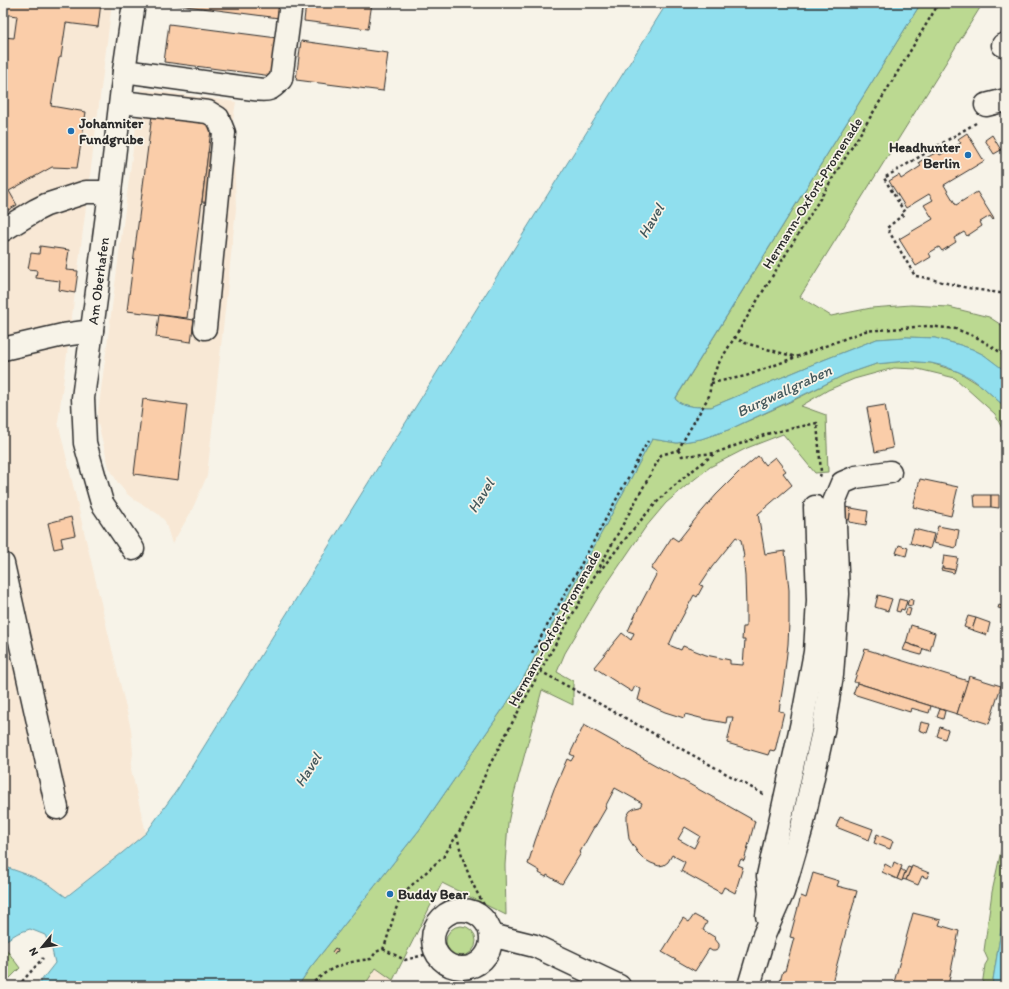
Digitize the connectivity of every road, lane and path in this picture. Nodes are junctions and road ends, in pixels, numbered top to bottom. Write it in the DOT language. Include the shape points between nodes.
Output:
graph roads {
  1 [pos="134,3"];
  2 [pos="291,3"];
  3 [pos="939,3"];
  4 [pos="124,71"];
  5 [pos="121,102"];
  6 [pos="996,103"];
  7 [pos="110,192"];
  8 [pos="3,230"];
  9 [pos="1006,294"];
  10 [pos="204,328"];
  11 [pos="92,331"];
  12 [pos="734,337"];
  13 [pos="3,349"];
  14 [pos="796,357"];
  15 [pos="1006,357"];
  16 [pos="711,383"];
  17 [pos="648,441"];
  18 [pos="678,450"];
  19 [pos="715,453"];
  20 [pos="890,472"];
  21 [pos="815,507"];
  22 [pos="133,549"];
  23 [pos="3,564"];
  24 [pos="594,577"];
  25 [pos="532,653"];
  26 [pos="540,671"];
  27 [pos="784,804"];
  28 [pos="57,808"];
  29 [pos="457,835"];
  30 [pos="486,908"];
  31 [pos="491,935"];
  32 [pos="764,935"];
  33 [pos="383,949"];
  34 [pos="435,952"];
  35 [pos="43,958"];
  36 [pos="461,977"];
  37 [pos="18,986"];
  38 [pos="310,986"];
  39 [pos="619,986"];
  40 [pos="749,986"];
  1 -- 4 [label="street, Am Oberhafen"];
  2 -- 4 [label="street" via="281,79 270,89 254,90"];
  3 -- 12 [label="path, Hermann-Oxfort-Promenade"];
  4 -- 5 [label="street, Am Oberhafen"];
  5 -- 7 [label="street, Am Oberhafen"];
  5 -- 10 [label="street" via="208,112 218,118 224,133"];
  6 -- 9 [label="path" via="972,125 884,178 905,213 887,228 915,276 973,290"];
  7 -- 8 [label="street" via="86,192 46,205"];
  7 -- 11 [label="street, Am Oberhafen"];
  11 -- 13 [label="street"];
  11 -- 22 [label="street, Am Oberhafen" via="83,398 85,443 102,503"];
  12 -- 14 [label="path" via="745,344"];
  12 -- 16 [label="path, Hermann-Oxfort-Promenade" via="717,366"];
  14 -- 15 [label="path" via="865,331 928,326 956,329 978,338"];
  14 -- 16 [label="path" via="746,376"];
  16 -- 18 [label="path, Hermann-Oxfort-Promenade" via="709,396"];
  17 -- 25 [label="path"];
  18 -- 19 [label="path" via="682,456"];
  18 -- 24 [label="path, Hermann-Oxfort-Promenade" via="661,455"];
  19 -- 21 [label="path" via="770,433 817,423 821,472"];
  19 -- 24 [label="path" via="664,496"];
  20 -- 32 [label="street" via="856,476 842,483 834,502 838,594 832,675 802,827 783,892"];
  21 -- 27 [label="street" via="818,600 814,652"];
  23 -- 28 [label="street"];
  24 -- 26 [label="path, Hermann-Oxfort-Promenade"];
  26 -- 27 [label="path"];
  26 -- 29 [label="path, Hermann-Oxfort-Promenade" via="488,768"];
  27 -- 32 [label="street" via="768,876 770,893"];
  29 -- 30 [label="path" via="470,878"];
  29 -- 33 [label="path, Hermann-Oxfort-Promenade" via="444,856 402,894"];
  31 -- 34 [label="street" via="488,926 474,912 464,909 453,911 437,922 432,942"];
  31 -- 36 [label="street" via="491,945 487,954"];
  31 -- 39 [label="street" via="535,946"];
  32 -- 40 [label="street"];
  33 -- 34 [label="path" via="405,960"];
  33 -- 38 [label="path" via="371,958 336,966"];
  34 -- 36 [label="street" via="447,965 456,968"];
  35 -- 37 [label="path"];
}
